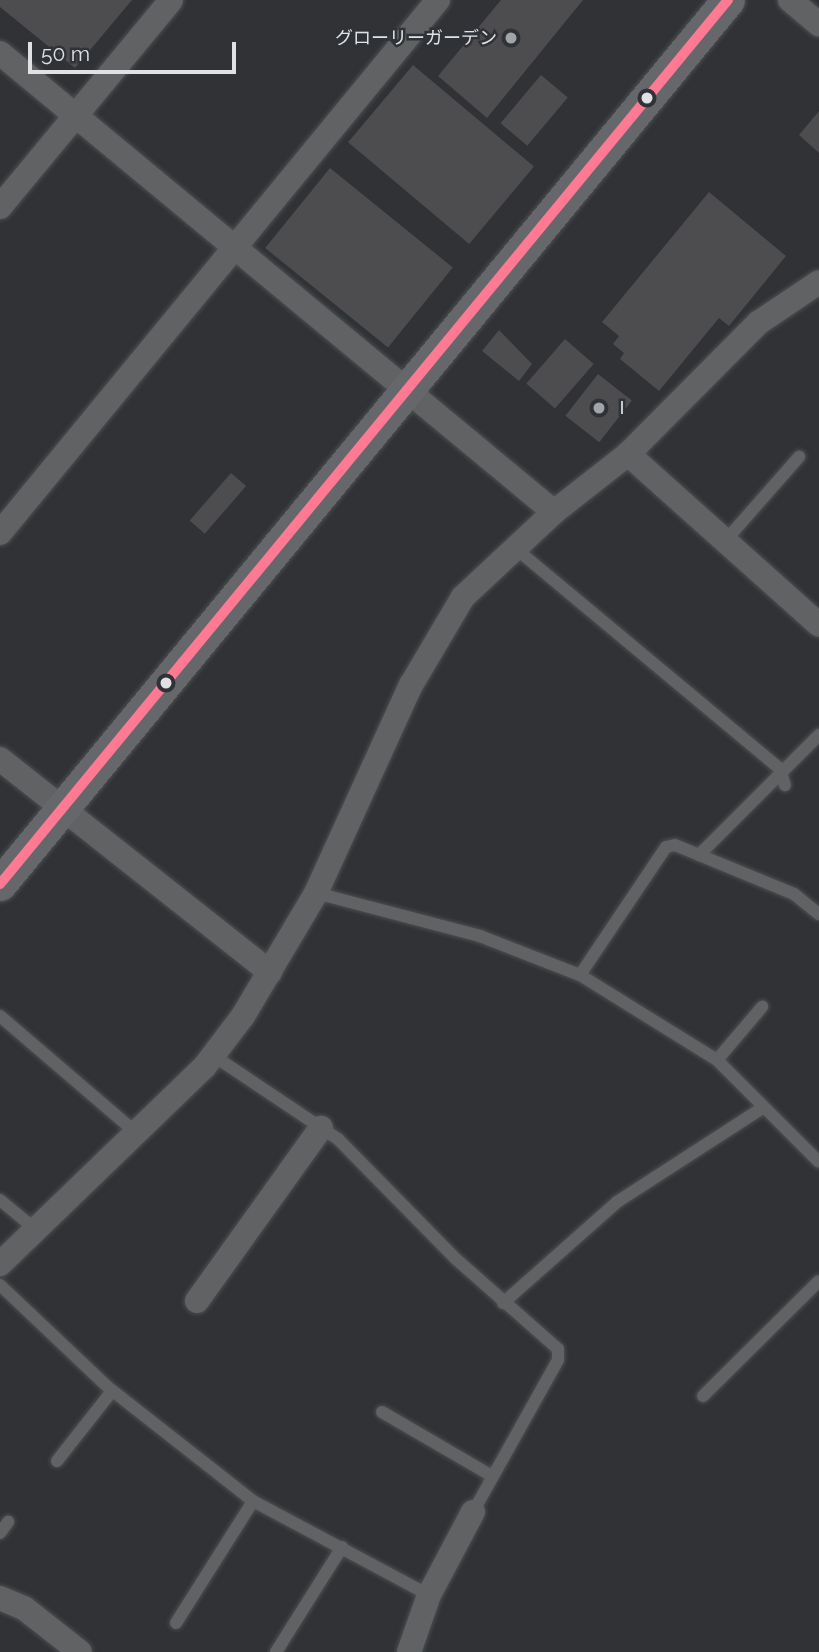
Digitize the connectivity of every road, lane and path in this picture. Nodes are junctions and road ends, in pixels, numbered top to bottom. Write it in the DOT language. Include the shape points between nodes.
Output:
graph roads {
  1 [pos="170,0"];
  2 [pos="439,0"];
  3 [pos="728,0"];
  4 [pos="790,0"];
  5 [pos="819,24"];
  6 [pos="0,53"];
  7 [pos="76,115"];
  8 [pos="0,208"];
  9 [pos="237,247"];
  10 [pos="819,282"];
  11 [pos="409,390"];
  12 [pos="628,454"];
  13 [pos="799,457"];
  14 [pos="554,512"];
  15 [pos="0,533"];
  16 [pos="726,540"];
  17 [pos="515,548"];
  18 [pos="817,619"];
  19 [pos="819,735"];
  20 [pos="0,759"];
  21 [pos="780,769"];
  22 [pos="785,785"];
  23 [pos="62,810"];
  24 [pos="699,855"];
  25 [pos="0,884"];
  26 [pos="316,893"];
  27 [pos="819,914"];
  28 [pos="270,972"];
  29 [pos="580,975"];
  30 [pos="762,1007"];
  31 [pos="0,1016"];
  32 [pos="214,1056"];
  33 [pos="717,1059"];
  34 [pos="761,1109"];
  35 [pos="321,1128"];
  36 [pos="134,1131"];
  37 [pos="819,1162"];
  38 [pos="0,1200"];
  39 [pos="35,1229"];
  40 [pos="0,1264"];
  41 [pos="819,1281"];
  42 [pos="0,1285"];
  43 [pos="197,1301"];
  44 [pos="503,1303"];
  45 [pos="112,1391"];
  46 [pos="704,1396"];
  47 [pos="383,1412"];
  48 [pos="57,1461"];
  49 [pos="492,1476"];
  50 [pos="253,1502"];
  51 [pos="473,1512"];
  52 [pos="342,1547"];
  53 [pos="429,1595"];
  54 [pos="0,1598"];
  55 [pos="176,1623"];
  56 [pos="80,1652"];
  57 [pos="276,1652"];
  58 [pos="409,1652"];
  1 -- 7 [label="street"];
  2 -- 9 [label="street"];
  3 -- 11 [label="street"];
  4 -- 5 [label="street"];
  6 -- 7 [label="street"];
  7 -- 8 [label="street"];
  7 -- 9 [label="street"];
  9 -- 11 [label="street"];
  9 -- 15 [label="street"];
  10 -- 12 [label="street" via="758,323"];
  11 -- 14 [label="street"];
  11 -- 23 [label="street"];
  12 -- 14 [label="street"];
  12 -- 16 [label="street"];
  13 -- 16 [label="lane"];
  14 -- 17 [label="street"];
  16 -- 18 [label="street"];
  17 -- 21 [label="lane"];
  17 -- 26 [label="street" via="463,597 437,635"];
  19 -- 21 [label="lane"];
  20 -- 23 [label="street"];
  21 -- 22 [label="lane"];
  21 -- 24 [label="lane"];
  23 -- 25 [label="street"];
  23 -- 28 [label="street"];
  24 -- 27 [label="lane" via="794,894"];
  24 -- 29 [label="lane" via="666,847"];
  26 -- 28 [label="street"];
  26 -- 29 [label="lane" via="480,936"];
  28 -- 32 [label="street"];
  29 -- 33 [label="lane"];
  30 -- 33 [label="lane"];
  31 -- 36 [label="lane"];
  32 -- 35 [label="lane"];
  32 -- 36 [label="street"];
  33 -- 34 [label="lane"];
  34 -- 37 [label="lane"];
  34 -- 44 [label="lane" via="617,1202"];
  35 -- 43 [label="street"];
  35 -- 44 [label="lane"];
  36 -- 39 [label="street"];
  38 -- 39 [label="lane"];
  39 -- 40 [label="street"];
  41 -- 46 [label="lane"];
  42 -- 45 [label="lane"];
  44 -- 49 [label="lane" via="550,1338 558,1360"];
  45 -- 48 [label="lane"];
  45 -- 50 [label="lane"];
  47 -- 49 [label="lane"];
  49 -- 51 [label="lane"];
  50 -- 52 [label="lane"];
  50 -- 55 [label="lane"];
  51 -- 53 [label="street"];
  52 -- 53 [label="lane"];
  52 -- 57 [label="lane"];
  53 -- 58 [label="street"];
  54 -- 56 [label="street" via="24,1608"];
}
